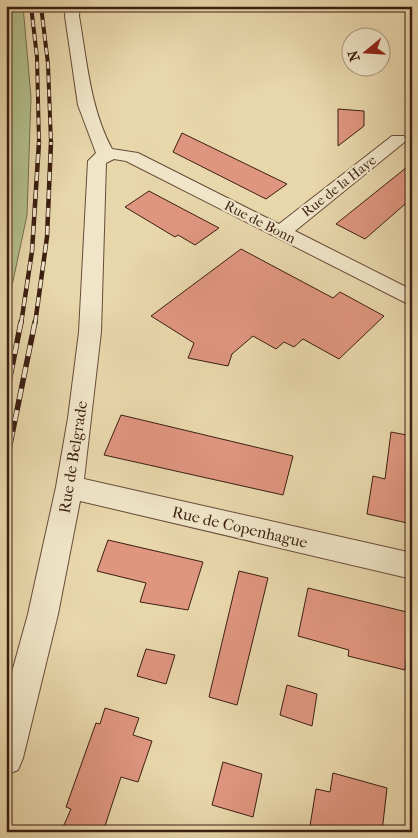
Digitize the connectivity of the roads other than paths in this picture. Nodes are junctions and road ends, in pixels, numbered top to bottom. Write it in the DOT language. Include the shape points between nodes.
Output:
graph roads {
  1 [pos="73,6"];
  2 [pos="398,140"];
  3 [pos="106,155"];
  4 [pos="280,232"];
  5 [pos="412,299"];
  6 [pos="69,487"];
  7 [pos="412,566"];
  8 [pos="6,758"];
  1 -- 3 [label="street" via="88,110 94,135"];
  2 -- 4 [label="street, Rue de la Haye"];
  3 -- 4 [label="street, Rue de Bonn" via="132,157"];
  3 -- 6 [label="street, Rue de Belgrade" via="95,165 96,233 90,332"];
  4 -- 5 [label="street, Rue de Bonn"];
  6 -- 7 [label="street, Rue de Copenhague"];
  6 -- 8 [label="street, Rue de Belgrade" via="43,614"];
}
